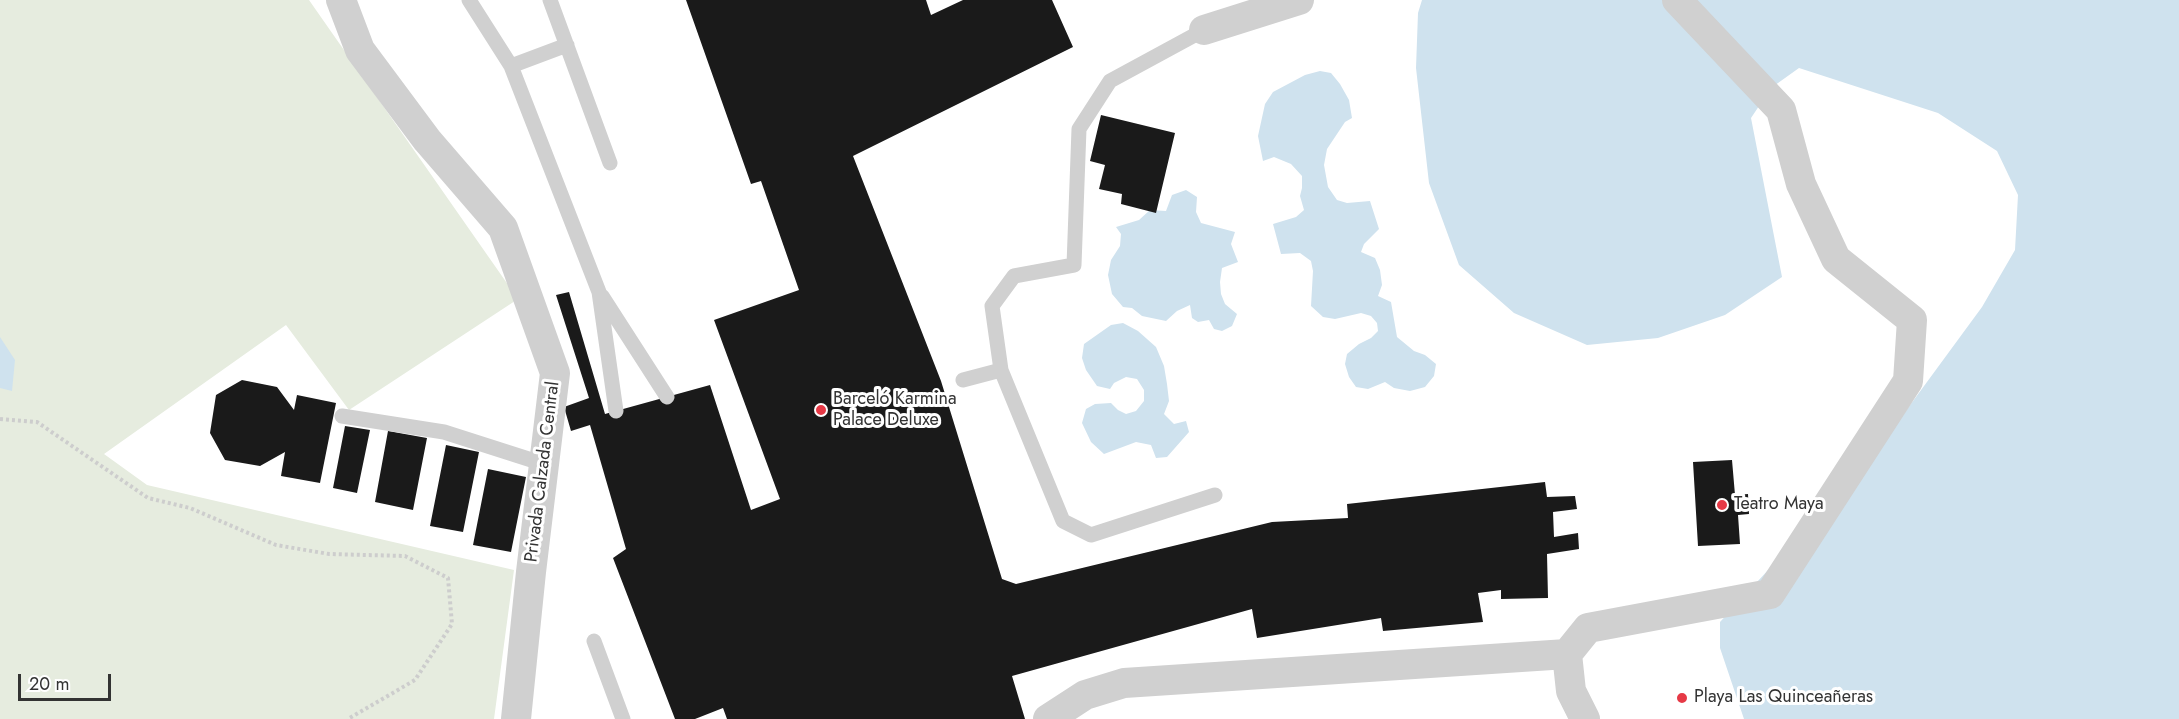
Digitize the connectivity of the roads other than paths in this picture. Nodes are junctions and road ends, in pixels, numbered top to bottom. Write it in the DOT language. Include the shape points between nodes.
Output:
graph roads {
  1 [pos="341,0"];
  2 [pos="469,0"];
  3 [pos="550,0"];
  4 [pos="1299,0"];
  5 [pos="1677,0"];
  6 [pos="1203,30"];
  7 [pos="567,45"];
  8 [pos="511,66"];
  9 [pos="610,163"];
  10 [pos="599,292"];
  11 [pos="1001,370"];
  12 [pos="963,380"];
  13 [pos="667,397"];
  14 [pos="616,411"];
  15 [pos="342,416"];
  16 [pos="544,464"];
  17 [pos="1215,495"];
  18 [pos="594,641"];
  19 [pos="1567,654"];
  20 [pos="516,719"];
  21 [pos="623,719"];
  22 [pos="1048,719"];
  23 [pos="1585,719"];
  1 -- 16 [label="street, Privada Calzada Central" via="360,50 427,140 503,228 555,373"];
  2 -- 8 [label="lane"];
  3 -- 7 [label="lane"];
  4 -- 6 [label="street"];
  5 -- 19 [label="street" via="1781,110 1801,184 1836,259 1912,320 1908,381 1770,594 1588,628"];
  6 -- 11 [label="lane" via="1110,81 1079,129 1074,266 1014,276 992,306"];
  7 -- 8 [label="lane"];
  7 -- 9 [label="lane"];
  8 -- 10 [label="lane"];
  10 -- 13 [label="lane"];
  10 -- 14 [label="lane"];
  11 -- 12 [label="lane"];
  11 -- 17 [label="lane" via="1063,521 1090,535"];
  15 -- 16 [label="lane" via="444,432"];
  16 -- 20 [label="street, Privada Calzada Central"];
  18 -- 21 [label="lane"];
  19 -- 22 [label="street" via="1124,683 1085,695"];
  19 -- 23 [label="street" via="1571,691"];
}
